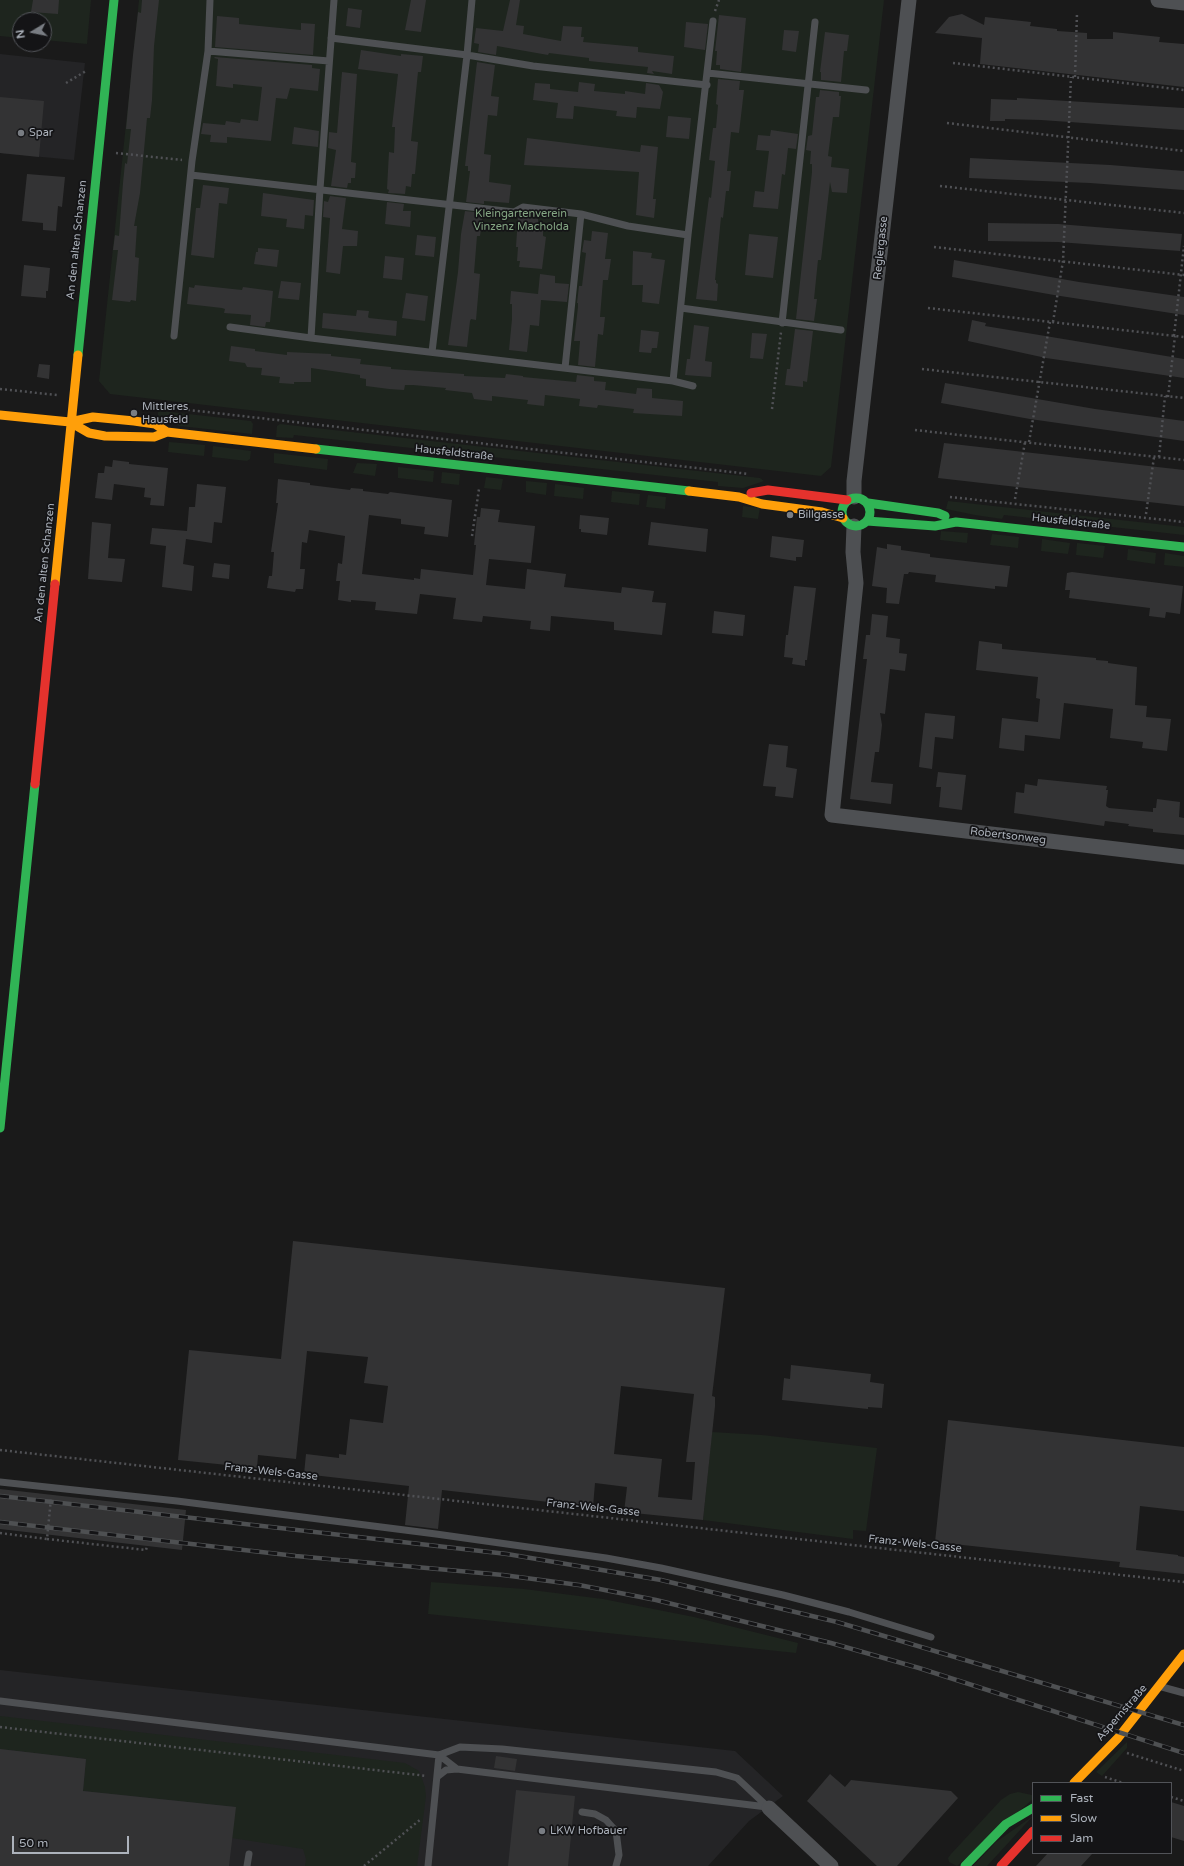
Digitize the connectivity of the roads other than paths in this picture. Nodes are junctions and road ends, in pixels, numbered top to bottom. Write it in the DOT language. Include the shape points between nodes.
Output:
graph roads {
  1 [pos="114,0"];
  2 [pos="210,0"];
  3 [pos="334,0"];
  4 [pos="472,0"];
  5 [pos="909,0"];
  6 [pos="1158,0"];
  7 [pos="1184,3"];
  8 [pos="713,21"];
  9 [pos="815,22"];
  10 [pos="331,38"];
  11 [pos="208,51"];
  12 [pos="467,54"];
  13 [pos="329,61"];
  14 [pos="708,72"];
  15 [pos="809,83"];
  16 [pos="707,85"];
  17 [pos="866,90"];
  18 [pos="191,175"];
  19 [pos="320,189"];
  20 [pos="450,204"];
  21 [pos="581,214"];
  22 [pos="688,235"];
  23 [pos="681,308"];
  24 [pos="782,323"];
  25 [pos="230,326"];
  26 [pos="841,330"];
  27 [pos="174,336"];
  28 [pos="311,338"];
  29 [pos="432,352"];
  30 [pos="565,368"];
  31 [pos="673,381"];
  32 [pos="693,386"];
  33 [pos="0,415"];
  34 [pos="70,422"];
  35 [pos="167,432"];
  36 [pos="739,497"];
  37 [pos="851,499"];
  38 [pos="868,503"];
  39 [pos="855,522"];
  40 [pos="956,522"];
  41 [pos="1184,547"];
  42 [pos="1184,857"];
  43 [pos="0,1128"];
  44 [pos="0,1482"];
  45 [pos="931,1637"];
  46 [pos="1184,1654"];
  47 [pos="1160,1686"];
  48 [pos="1184,1693"];
  49 [pos="0,1701"];
  50 [pos="439,1755"];
  51 [pos="456,1769"];
  52 [pos="437,1777"];
  53 [pos="1075,1782"];
  54 [pos="769,1808"];
  55 [pos="1032,1809"];
  56 [pos="582,1812"];
  57 [pos="1032,1832"];
  58 [pos="249,1854"];
  59 [pos="247,1866"];
  60 [pos="428,1866"];
  61 [pos="616,1866"];
  62 [pos="831,1866"];
  63 [pos="965,1866"];
  64 [pos="1001,1866"];
  1 -- 34 [label="street, An den alten Schanzen"];
  2 -- 11 [label="lane"];
  3 -- 10 [label="lane"];
  4 -- 12 [label="lane"];
  5 -- 37 [label="street, Reglergasse"];
  6 -- 7 [label="street"];
  8 -- 14 [label="lane"];
  9 -- 15 [label="lane"];
  10 -- 12 [label="lane"];
  10 -- 13 [label="lane"];
  11 -- 13 [label="lane"];
  11 -- 18 [label="lane"];
  12 -- 16 [label="lane" via="533,66"];
  12 -- 20 [label="lane"];
  13 -- 19 [label="lane"];
  14 -- 15 [label="lane"];
  14 -- 16 [label="lane"];
  15 -- 17 [label="lane"];
  15 -- 24 [label="lane"];
  16 -- 22 [label="lane"];
  18 -- 19 [label="lane"];
  18 -- 27 [label="lane"];
  19 -- 20 [label="lane"];
  19 -- 28 [label="lane"];
  20 -- 21 [label="lane" via="514,212 523,207"];
  20 -- 29 [label="lane"];
  21 -- 22 [label="lane" via="628,226"];
  21 -- 30 [label="lane"];
  22 -- 23 [label="lane"];
  23 -- 24 [label="lane"];
  23 -- 31 [label="lane"];
  24 -- 26 [label="lane"];
  25 -- 28 [label="lane"];
  28 -- 29 [label="lane"];
  29 -- 30 [label="lane"];
  30 -- 31 [label="lane"];
  31 -- 32 [label="lane"];
  33 -- 34 [label="street, Hausfeldstraße"];
  34 -- 35 [label="street, Hausfeldstraße" via="93,417 107,418 155,424"];
  34 -- 35 [label="street, Hausfeldstraße" via="89,433 105,436 154,437"];
  34 -- 43 [label="street, An den alten Schanzen"];
  35 -- 36 [label="street, Hausfeldstraße"];
  36 -- 37 [label="street, Hausfeldstraße" via="768,490"];
  36 -- 39 [label="street, Hausfeldstraße" via="762,504 822,512"];
  37 -- 38 [label="street" via="862,498"];
  37 -- 39 [label="street" via="842,508"];
  38 -- 39 [label="street" via="870,512"];
  38 -- 40 [label="street, Hausfeldstraße" via="938,513"];
  39 -- 40 [label="street, Hausfeldstraße" via="935,526"];
  39 -- 42 [label="street, Robertsonweg" via="853,552 856,583 832,815"];
  40 -- 41 [label="street, Hausfeldstraße"];
  44 -- 45 [label="lane" via="428,1533 606,1558 783,1595"];
  46 -- 47 [label="street, Aspernstraße"];
  47 -- 48 [label="lane"];
  47 -- 53 [label="street, Aspernstraße" via="1118,1738"];
  49 -- 50 [label="lane"];
  50 -- 51 [label="lane"];
  50 -- 52 [label="lane"];
  50 -- 54 [label="lane" via="460,1747 502,1749 716,1772 737,1778"];
  51 -- 52 [label="lane" via="446,1770"];
  51 -- 54 [label="lane"];
  52 -- 60 [label="lane"];
  54 -- 62 [label="street"];
  55 -- 63 [label="street" via="1006,1824"];
  56 -- 61 [label="lane" via="595,1814 606,1820 616,1831 619,1855"];
  57 -- 64 [label="street"];
  58 -- 59 [label="lane"];
}
